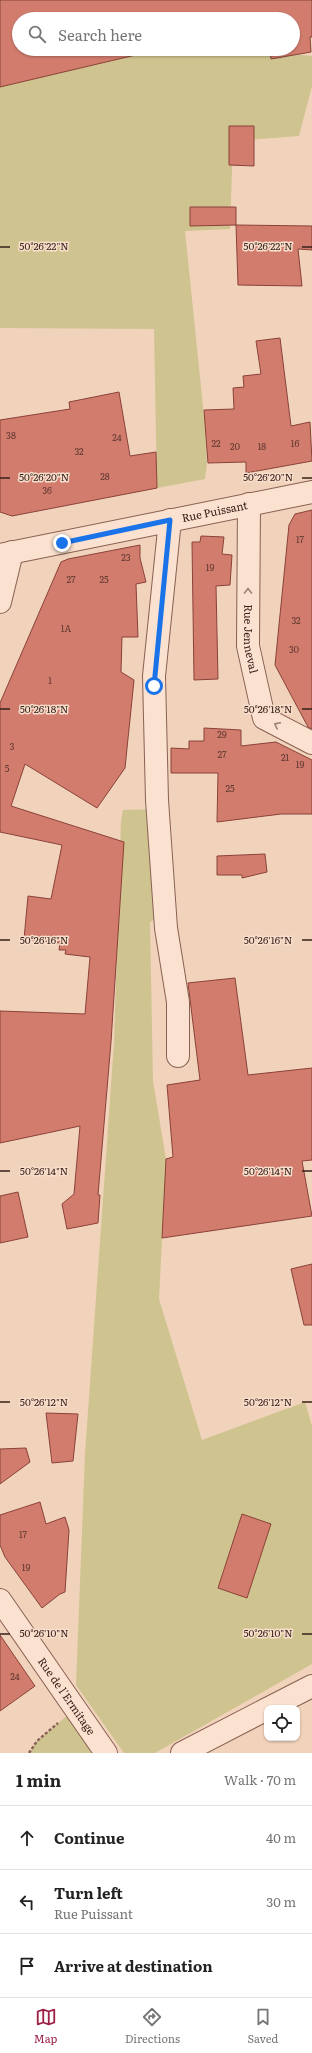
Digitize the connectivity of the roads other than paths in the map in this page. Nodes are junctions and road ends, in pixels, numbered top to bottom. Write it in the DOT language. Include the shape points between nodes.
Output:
graph roads {
  1 [pos="312,492"];
  2 [pos="249,504"];
  3 [pos="170,520"];
  4 [pos="4,550"];
  5 [pos="0,602"];
  6 [pos="312,743"];
  7 [pos="178,1056"];
  8 [pos="0,1600"];
  9 [pos="312,1686"];
  10 [pos="276,1705"];
  11 [pos="264,1711"];
  12 [pos="106,1753"];
  13 [pos="182,1753"];
  1 -- 2 [label="street, Rue Puissant"];
  2 -- 3 [label="street, Rue Puissant"];
  6 -- 2 [label="street, Rue Jenneval, one-way" via="264,718 248,646"];
  3 -- 4 [label="street, Rue Puissant"];
  3 -- 7 [label="street" via="154,676 156,800 166,928 178,1002"];
  4 -- 5 [label="street"];
  8 -- 12 [label="street, Rue de l'Ermitage"];
  9 -- 10 [label="street"];
  11 -- 13 [label="street"];
}
